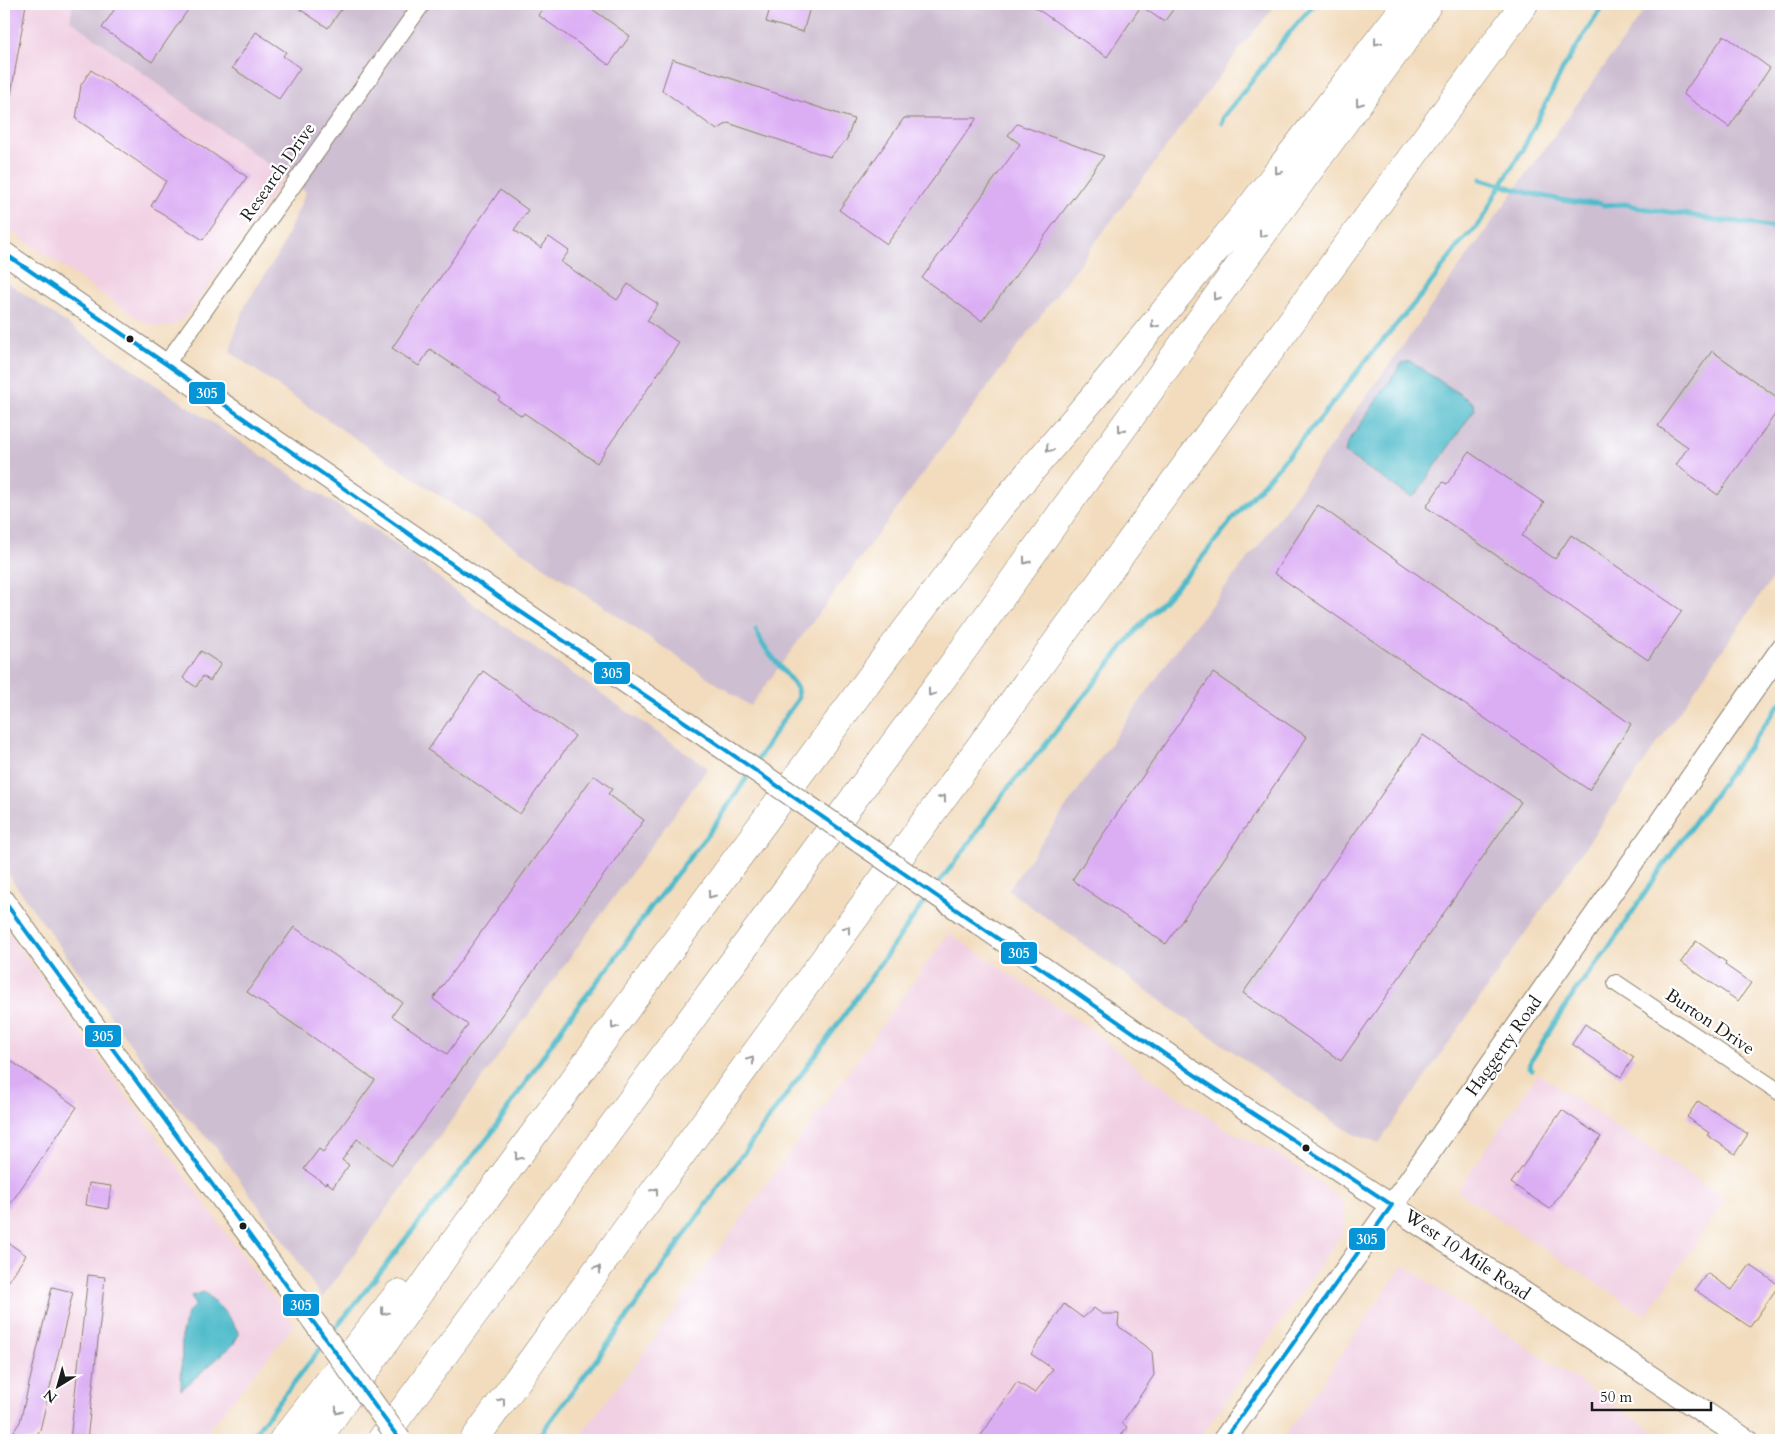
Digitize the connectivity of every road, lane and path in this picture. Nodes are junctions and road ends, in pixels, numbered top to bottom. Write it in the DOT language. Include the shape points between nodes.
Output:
graph roads {
  1 [pos="422,4"];
  2 [pos="1407,4"];
  3 [pos="1428,4"];
  4 [pos="1524,4"];
  5 [pos="4,253"];
  6 [pos="166,364"];
  7 [pos="1781,650"];
  8 [pos="4,900"];
  9 [pos="1616,983"];
  10 [pos="1781,1093"];
  11 [pos="1392,1205"];
  12 [pos="455,1241"];
  13 [pos="283,1440"];
  14 [pos="317,1440"];
  15 [pos="381,1440"];
  16 [pos="400,1440"];
  17 [pos="474,1440"];
  18 [pos="1224,1440"];
  19 [pos="1746,1440"];
  1 -- 6 [label="street, Research Drive"];
  2 -- 12 [label="highway, one-way" via="1246,213 999,508"];
  3 -- 15 [label="highway, one-way" via="953,664"];
  17 -- 4 [label="highway, one-way"];
  5 -- 6 [label="main road, West 10 Mile Road"];
  6 -- 11 [label="main road, West 10 Mile Road, bridge" via="1205,1082"];
  7 -- 11 [label="main road, Haggerty Road"];
  8 -- 16 [label="main road, bridge"];
  9 -- 10 [label="street, Burton Drive"];
  11 -- 18 [label="main road, Haggerty Road"];
  11 -- 19 [label="main road, West 10 Mile Road"];
  12 -- 13 [label="highway, one-way" via="420,1266"];
  12 -- 14 [label="highway, one-way"];
}
